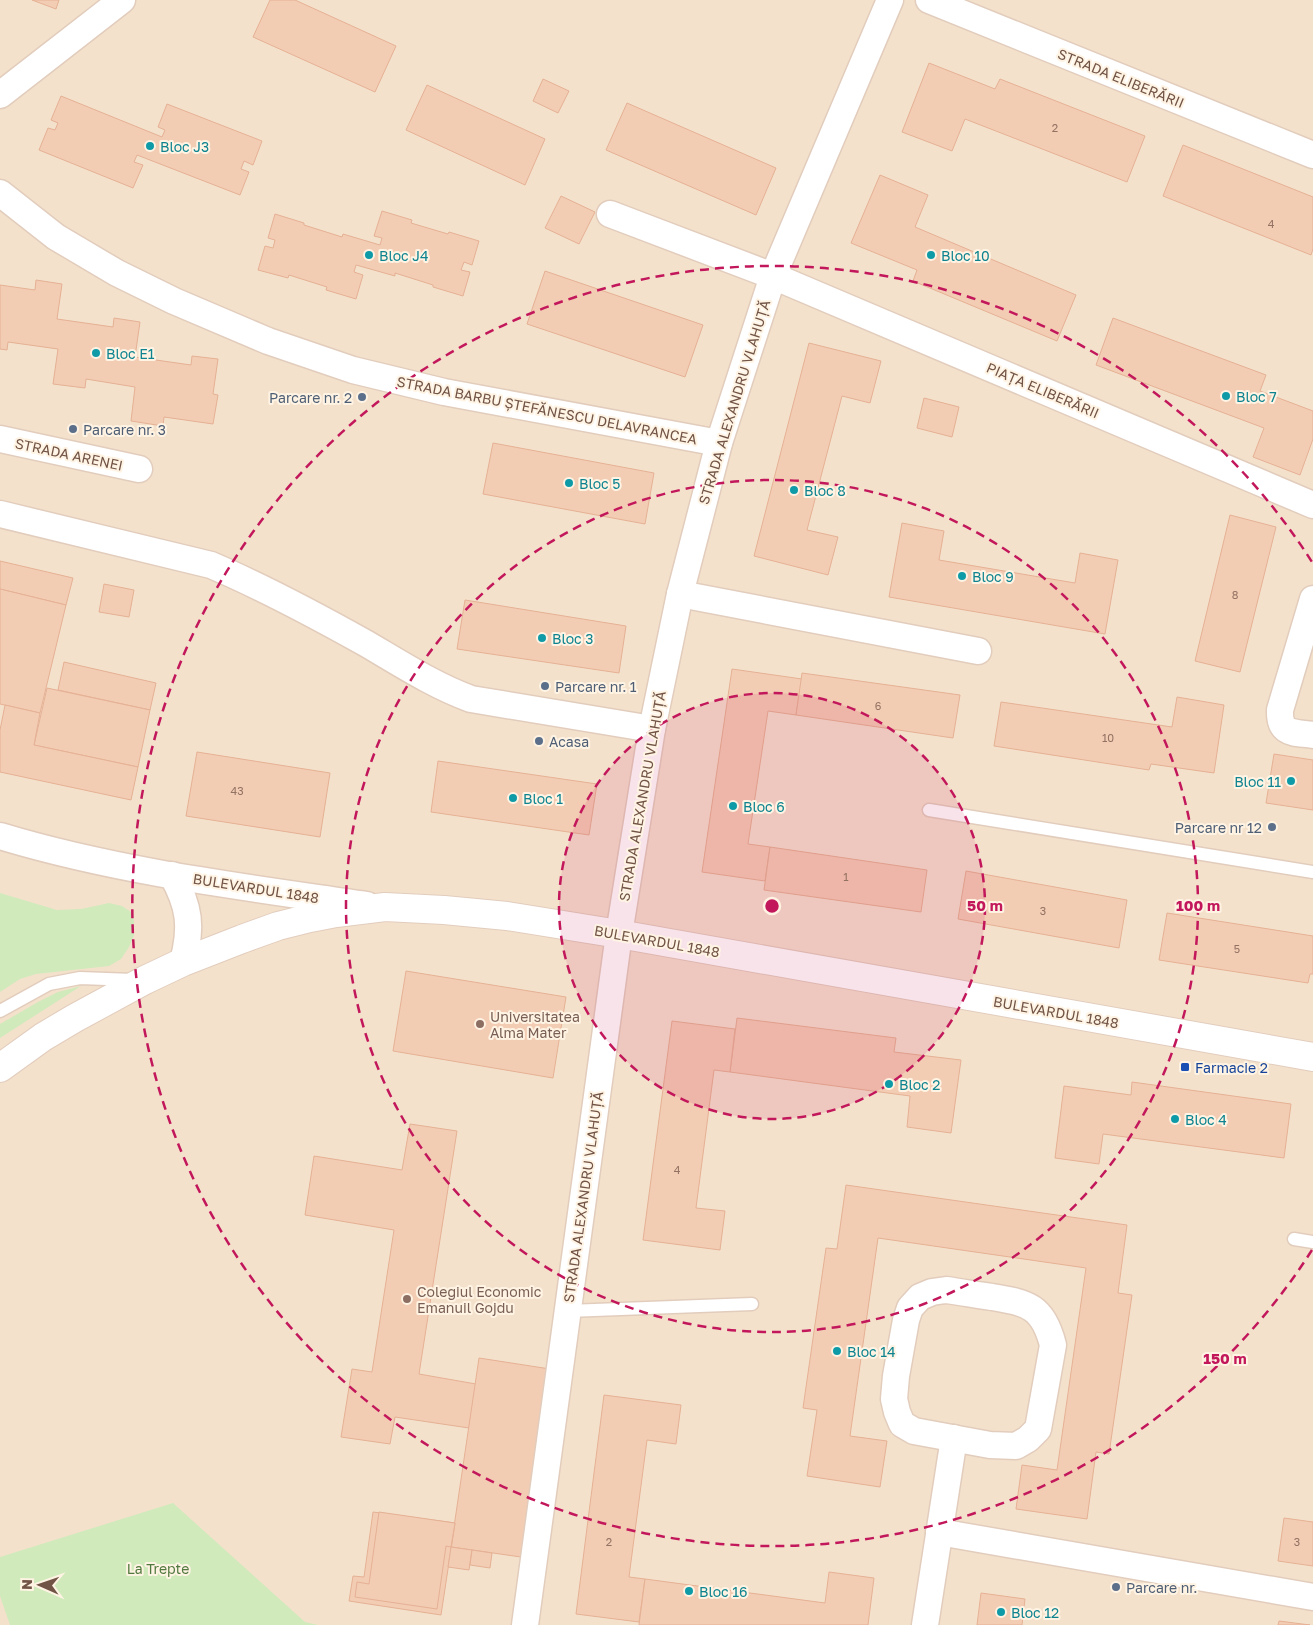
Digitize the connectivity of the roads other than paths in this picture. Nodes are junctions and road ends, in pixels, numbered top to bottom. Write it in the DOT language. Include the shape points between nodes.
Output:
graph roads {
  1 [pos="122,0"];
  2 [pos="890,0"];
  3 [pos="929,0"];
  4 [pos="0,95"];
  5 [pos="1313,155"];
  6 [pos="0,192"];
  7 [pos="610,214"];
  8 [pos="773,276"];
  9 [pos="0,439"];
  10 [pos="719,443"];
  11 [pos="139,469"];
  12 [pos="1313,505"];
  13 [pos="0,514"];
  14 [pos="680,594"];
  15 [pos="1313,599"];
  16 [pos="978,651"];
  17 [pos="652,730"];
  18 [pos="1313,735"];
  19 [pos="930,810"];
  20 [pos="0,836"];
  21 [pos="1313,872"];
  22 [pos="172,875"];
  23 [pos="385,907"];
  24 [pos="619,934"];
  25 [pos="184,962"];
  26 [pos="145,980"];
  27 [pos="0,1011"];
  28 [pos="1313,1057"];
  29 [pos="0,1068"];
  30 [pos="1294,1240"];
  31 [pos="1313,1242"];
  32 [pos="752,1304"];
  33 [pos="568,1311"];
  34 [pos="954,1438"];
  35 [pos="939,1532"];
  36 [pos="1313,1597"];
  37 [pos="525,1625"];
  38 [pos="925,1625"];
  1 -- 4 [label="street"];
  2 -- 8 [label="street, STRADA ALEXANDRU VLAHUȚĂ"];
  3 -- 5 [label="street, STRADA ELIBERĂRII"];
  6 -- 10 [label="street, STRADA BARBU ȘTEFĂNESCU DELAVRANCEA" via="56,237 118,273 268,341 353,370 444,392"];
  7 -- 8 [label="street, PIAȚA ELIBERĂRII"];
  8 -- 10 [label="street, STRADA ALEXANDRU VLAHUȚĂ"];
  8 -- 12 [label="street, PIAȚA ELIBERĂRII"];
  9 -- 11 [label="street, STRADA ARENEI"];
  10 -- 14 [label="street, STRADA ALEXANDRU VLAHUȚĂ"];
  13 -- 17 [label="street" via="211,565 336,627 451,692 472,699"];
  14 -- 16 [label="street"];
  14 -- 17 [label="street, STRADA ALEXANDRU VLAHUȚĂ"];
  15 -- 18 [label="street" via="1280,710 1280,721 1283,728 1292,732"];
  17 -- 24 [label="street, STRADA ALEXANDRU VLAHUȚĂ"];
  19 -- 21 [label="lane"];
  20 -- 22 [label="street, BULEVARDUL 1848" via="44,849"];
  22 -- 23 [label="street, BULEVARDUL 1848"];
  22 -- 25 [label="street" via="187,909 188,943"];
  23 -- 24 [label="street, BULEVARDUL 1848" via="507,916"];
  23 -- 25 [label="street" via="336,913 278,926"];
  24 -- 28 [label="street, BULEVARDUL 1848"];
  24 -- 33 [label="street, STRADA ALEXANDRU VLAHUȚĂ"];
  25 -- 26 [label="street"];
  26 -- 27 [label="lane" via="80,978 48,984"];
  26 -- 29 [label="street" via="43,1037"];
  30 -- 31 [label="lane"];
  32 -- 33 [label="lane"];
  33 -- 37 [label="street, STRADA ALEXANDRU VLAHUȚĂ"];
  34 -- 34 [label="street" via="914,1431 902,1424 897,1412 894,1399 896,1376 910,1308 920,1297 946,1290 1023,1303 1044,1320 1053,1345 1038,1429 1016,1446"];
  34 -- 35 [label="street"];
  35 -- 36 [label="street"];
  35 -- 38 [label="street"];
}
